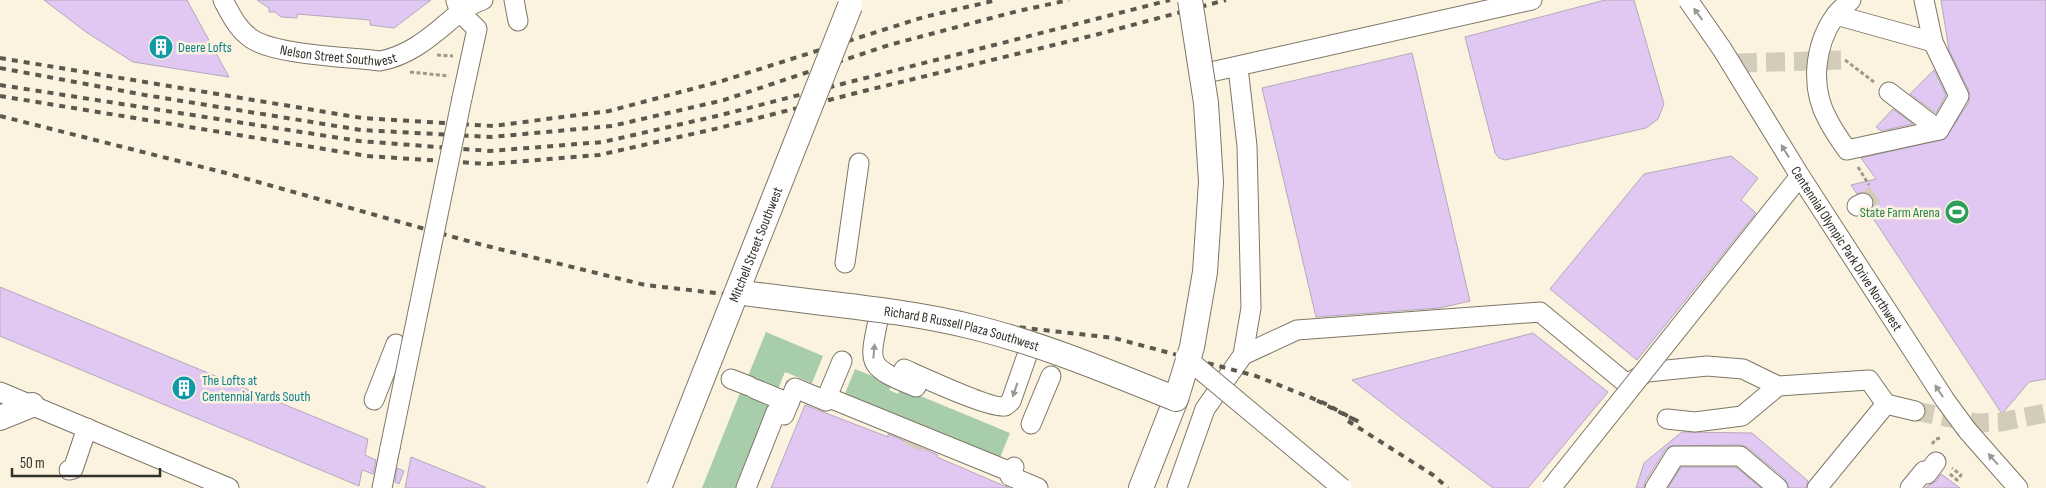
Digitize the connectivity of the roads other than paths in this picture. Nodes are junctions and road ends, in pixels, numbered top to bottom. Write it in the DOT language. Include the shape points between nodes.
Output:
graph roads {
  1 [pos="223,0"];
  2 [pos="483,0"];
  3 [pos="514,0"];
  4 [pos="1190,0"];
  5 [pos="1532,0"];
  6 [pos="1688,0"];
  7 [pos="1851,0"];
  8 [pos="1924,0"];
  9 [pos="851,3"];
  10 [pos="458,6"];
  11 [pos="1836,15"];
  12 [pos="518,21"];
  13 [pos="1933,42"];
  14 [pos="1202,74"];
  15 [pos="1239,76"];
  16 [pos="1889,92"];
  17 [pos="1939,130"];
  18 [pos="859,163"];
  19 [pos="1800,176"];
  20 [pos="845,263"];
  21 [pos="737,292"];
  22 [pos="880,310"];
  23 [pos="396,344"];
  24 [pos="1031,344"];
  25 [pos="1243,354"];
  26 [pos="1185,357"];
  27 [pos="842,361"];
  28 [pos="904,369"];
  29 [pos="1051,376"];
  30 [pos="731,379"];
  31 [pos="1778,386"];
  32 [pos="0,392"];
  33 [pos="827,397"];
  34 [pos="1176,399"];
  35 [pos="374,400"];
  36 [pos="789,402"];
  37 [pos="1886,404"];
  38 [pos="32,405"];
  39 [pos="968,409"];
  40 [pos="1915,411"];
  41 [pos="0,418"];
  42 [pos="1667,419"];
  43 [pos="1031,424"];
  44 [pos="87,428"];
  45 [pos="1936,462"];
  46 [pos="69,470"];
  47 [pos="229,488"];
  48 [pos="382,488"];
  49 [pos="659,488"];
  50 [pos="746,488"];
  51 [pos="1038,488"];
  52 [pos="1141,488"];
  53 [pos="1177,488"];
  54 [pos="1342,488"];
  55 [pos="1551,488"];
  56 [pos="1655,488"];
  57 [pos="1778,488"];
  58 [pos="1817,488"];
  59 [pos="1910,488"];
  60 [pos="2018,488"];
  1 -- 10 [label="street, Nelson Street Southwest" via="237,26 252,40 272,48 380,61 406,53 428,39"];
  2 -- 10 [label="street, Nelson Street Southwest"];
  3 -- 12 [label="street"];
  4 -- 14 [label="main road, bridge"];
  5 -- 14 [label="street"];
  19 -- 6 [label="street, Centennial Olympic Park Drive Northwest, one-way, bridge"];
  7 -- 11 [label="street"];
  8 -- 13 [label="street"];
  9 -- 21 [label="main road, Mitchell Street Southwest, bridge"];
  10 -- 48 [label="street, bridge" via="478,29"];
  11 -- 13 [label="street"];
  11 -- 17 [label="street" via="1819,50 1816,77 1827,119 1847,150"];
  13 -- 17 [label="street" via="1959,96"];
  14 -- 34 [label="main road, bridge" via="1211,182 1209,224 1205,272 1192,347"];
  15 -- 25 [label="street" via="1246,146 1251,308"];
  16 -- 17 [label="street"];
  18 -- 20 [label="street"];
  19 -- 55 [label="street, bridge"];
  60 -- 19 [label="street, Centennial Olympic Park Drive Northwest, one-way, bridge" via="1945,400"];
  21 -- 22 [label="main road, Richard B Russell Plaza Southwest, bridge"];
  21 -- 49 [label="main road, Mitchell Street Southwest, bridge"];
  22 -- 24 [label="main road, Richard B Russell Plaza Southwest, bridge" via="925,316"];
  39 -- 22 [label="street, one-way" via="880,371 873,362 872,353"];
  23 -- 35 [label="street"];
  24 -- 28 [label="street, one-way" via="1011,401 1005,406 976,399"];
  24 -- 34 [label="main road, Richard B Russell Plaza Southwest, bridge"];
  25 -- 31 [label="street" via="1297,330 1540,312 1627,384 1647,372 1707,366 1743,369"];
  25 -- 53 [label="street" via="1205,409"];
  26 -- 54 [label="street, bridge"];
  27 -- 33 [label="street"];
  29 -- 43 [label="street"];
  30 -- 36 [label="street"];
  31 -- 37 [label="street" via="1869,380"];
  31 -- 42 [label="street" via="1742,416 1694,422"];
  32 -- 38 [label="street"];
  33 -- 36 [label="street" via="826,401 795,388"];
  33 -- 51 [label="street" via="917,436 1013,470 1010,476"];
  34 -- 52 [label="main road"];
  36 -- 50 [label="street" via="784,415 776,412"];
  37 -- 40 [label="street"];
  37 -- 58 [label="street"];
  38 -- 41 [label="main road"];
  38 -- 44 [label="street"];
  44 -- 46 [label="street" via="73,469"];
  44 -- 47 [label="street"];
  45 -- 59 [label="street"];
  56 -- 57 [label="street" via="1675,456 1740,456"];
}
